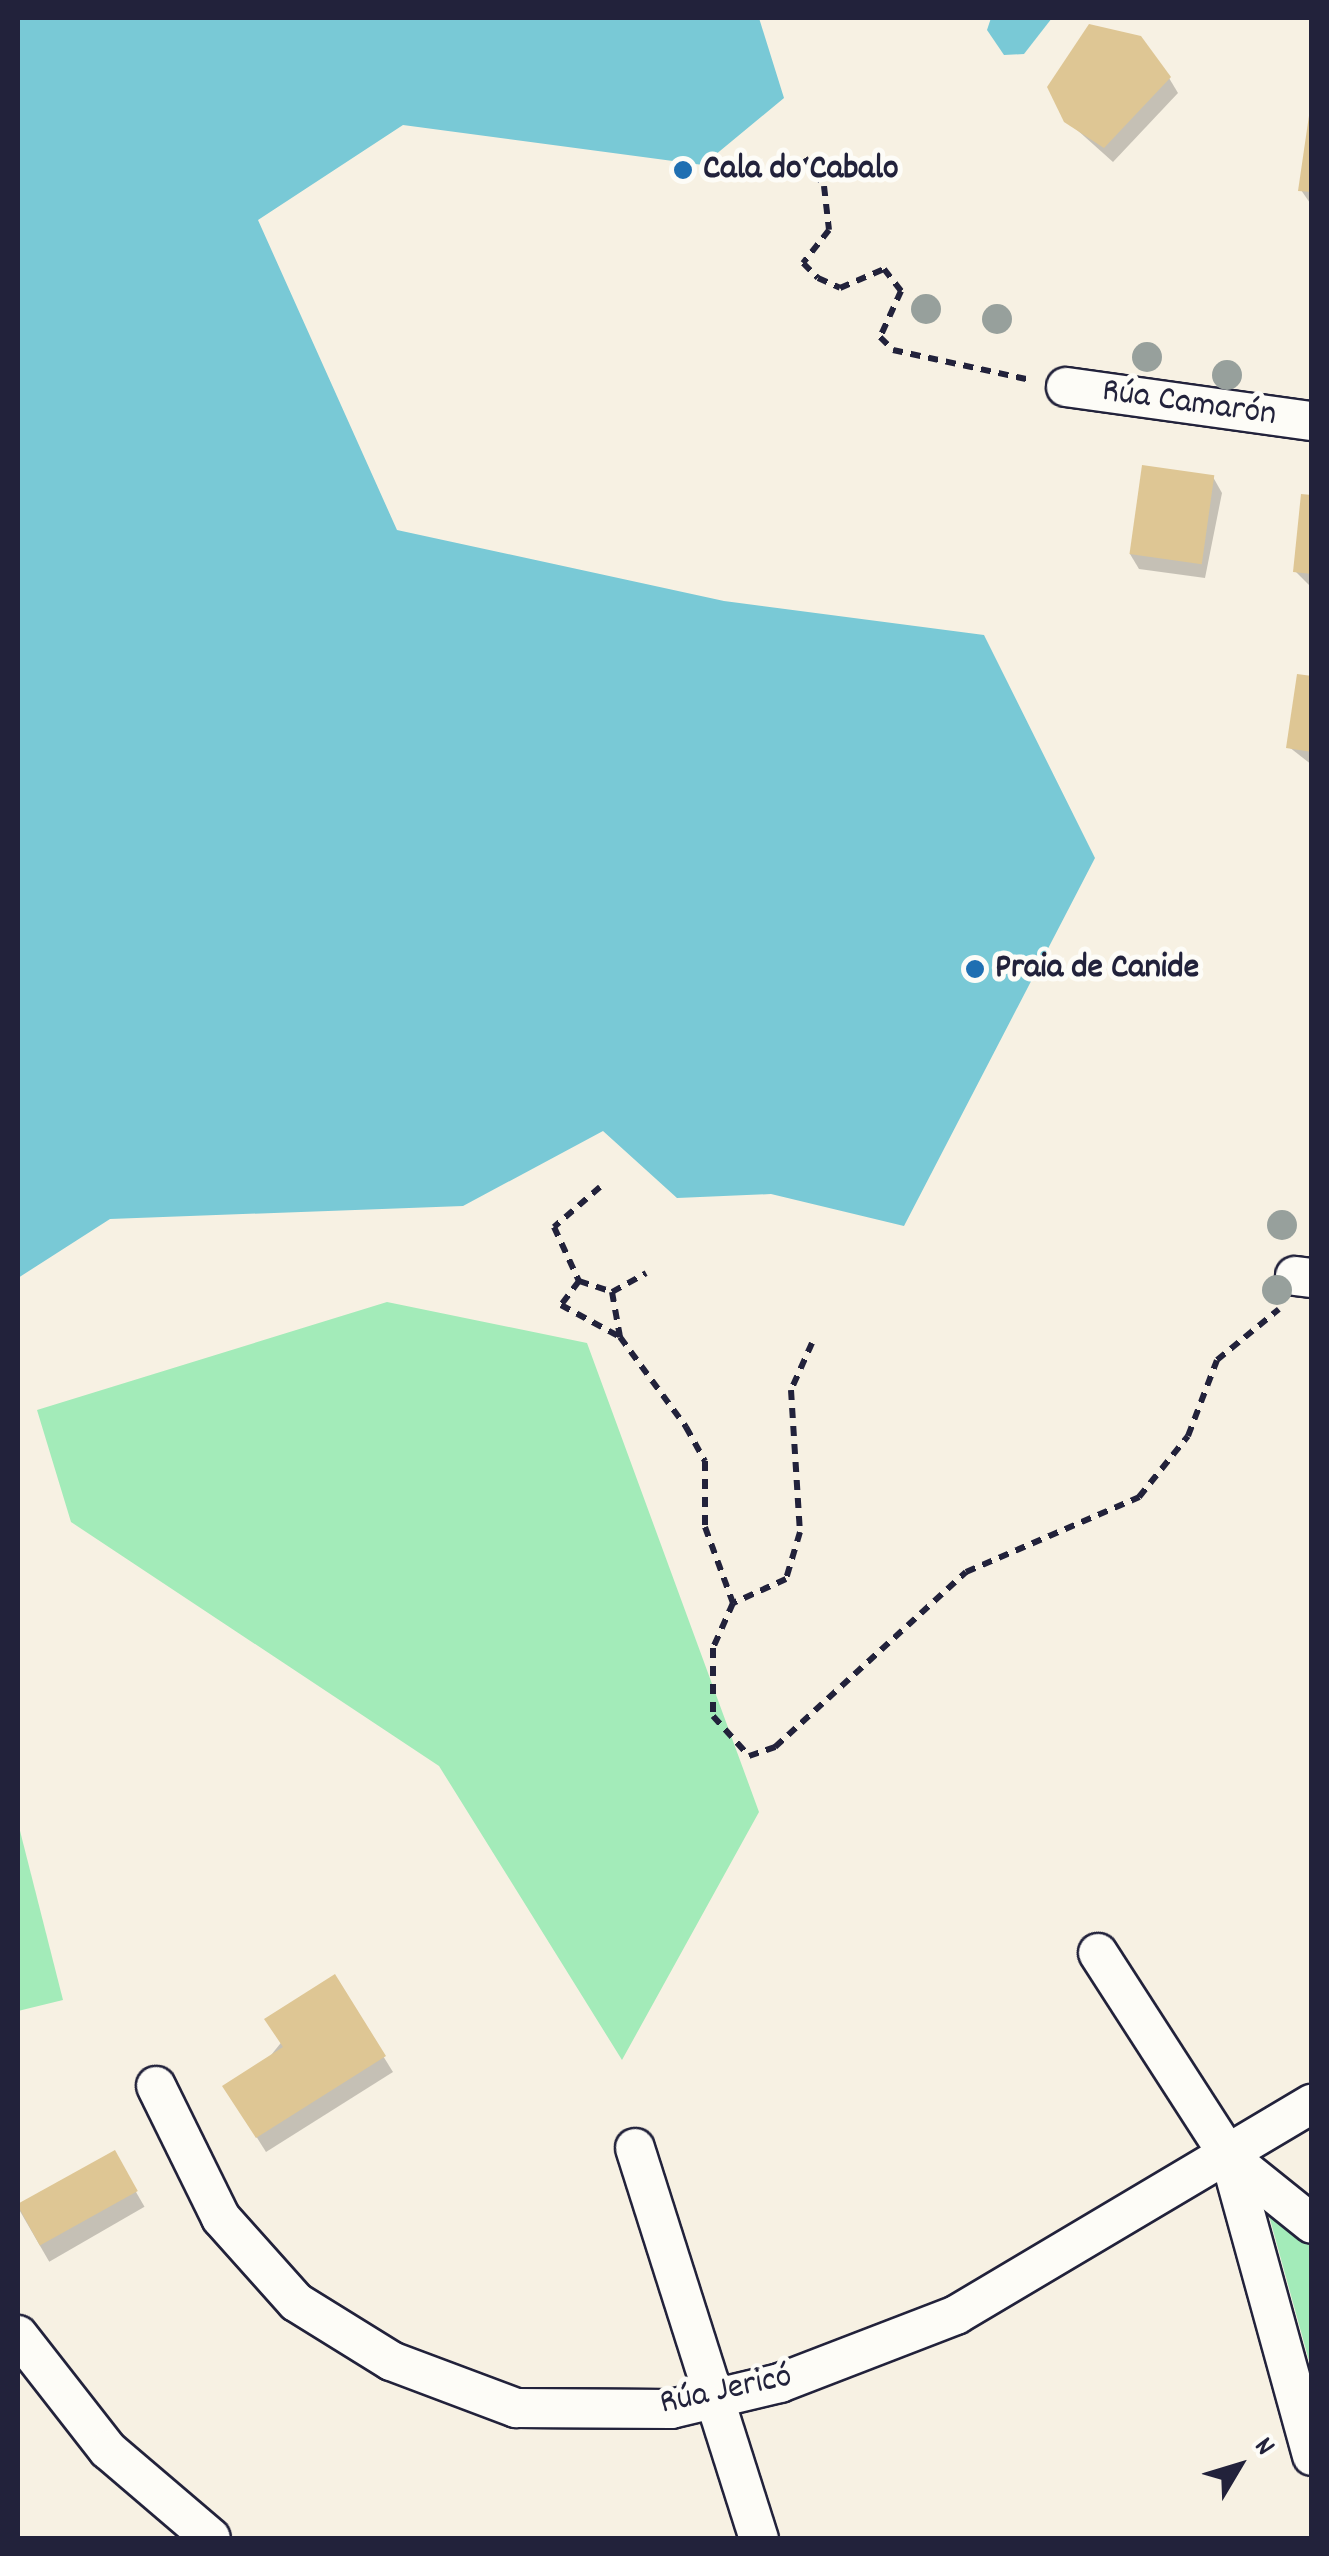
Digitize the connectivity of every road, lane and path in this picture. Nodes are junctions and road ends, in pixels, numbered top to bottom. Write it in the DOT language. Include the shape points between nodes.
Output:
graph roads {
  1 [pos="805,158"];
  2 [pos="1066,388"];
  3 [pos="1312,421"];
  4 [pos="600,1186"];
  5 [pos="646,1272"];
  6 [pos="1303,1277"];
  7 [pos="580,1281"];
  8 [pos="612,1292"];
  9 [pos="620,1338"];
  10 [pos="812,1343"];
  11 [pos="733,1603"];
  12 [pos="1098,1953"];
  13 [pos="156,2086"];
  14 [pos="1312,2104"];
  15 [pos="635,2148"];
  16 [pos="1230,2158"];
  17 [pos="1312,2224"];
  18 [pos="18,2335"];
  19 [pos="718,2400"];
  20 [pos="1312,2456"];
  21 [pos="211,2538"];
  22 [pos="759,2538"];
  1 -- 2 [label="path" via="820,171 829,230 804,263 840,288 884,269 902,291 880,337 893,350"];
  2 -- 3 [label="street, Rúa Camarón"];
  4 -- 7 [label="path" via="554,1226"];
  5 -- 8 [label="path"];
  6 -- 11 [label="path" via="1273,1322 1217,1360 1188,1436 1138,1497 966,1572 775,1746 749,1756 713,1716 712,1648"];
  7 -- 8 [label="path"];
  7 -- 9 [label="path" via="561,1305"];
  8 -- 9 [label="path"];
  9 -- 11 [label="path" via="706,1461 705,1527"];
  10 -- 11 [label="path" via="791,1390 800,1532 786,1580"];
  12 -- 16 [label="street"];
  13 -- 19 [label="street, Rúa Jericó" via="221,2218 296,2302 391,2361 516,2408 671,2409"];
  14 -- 16 [label="street, Rúa Jericó"];
  15 -- 19 [label="street"];
  16 -- 17 [label="street"];
  16 -- 19 [label="street, Rúa Jericó" via="956,2315"];
  16 -- 20 [label="street"];
  18 -- 21 [label="street" via="108,2450"];
  19 -- 22 [label="street"];
}
